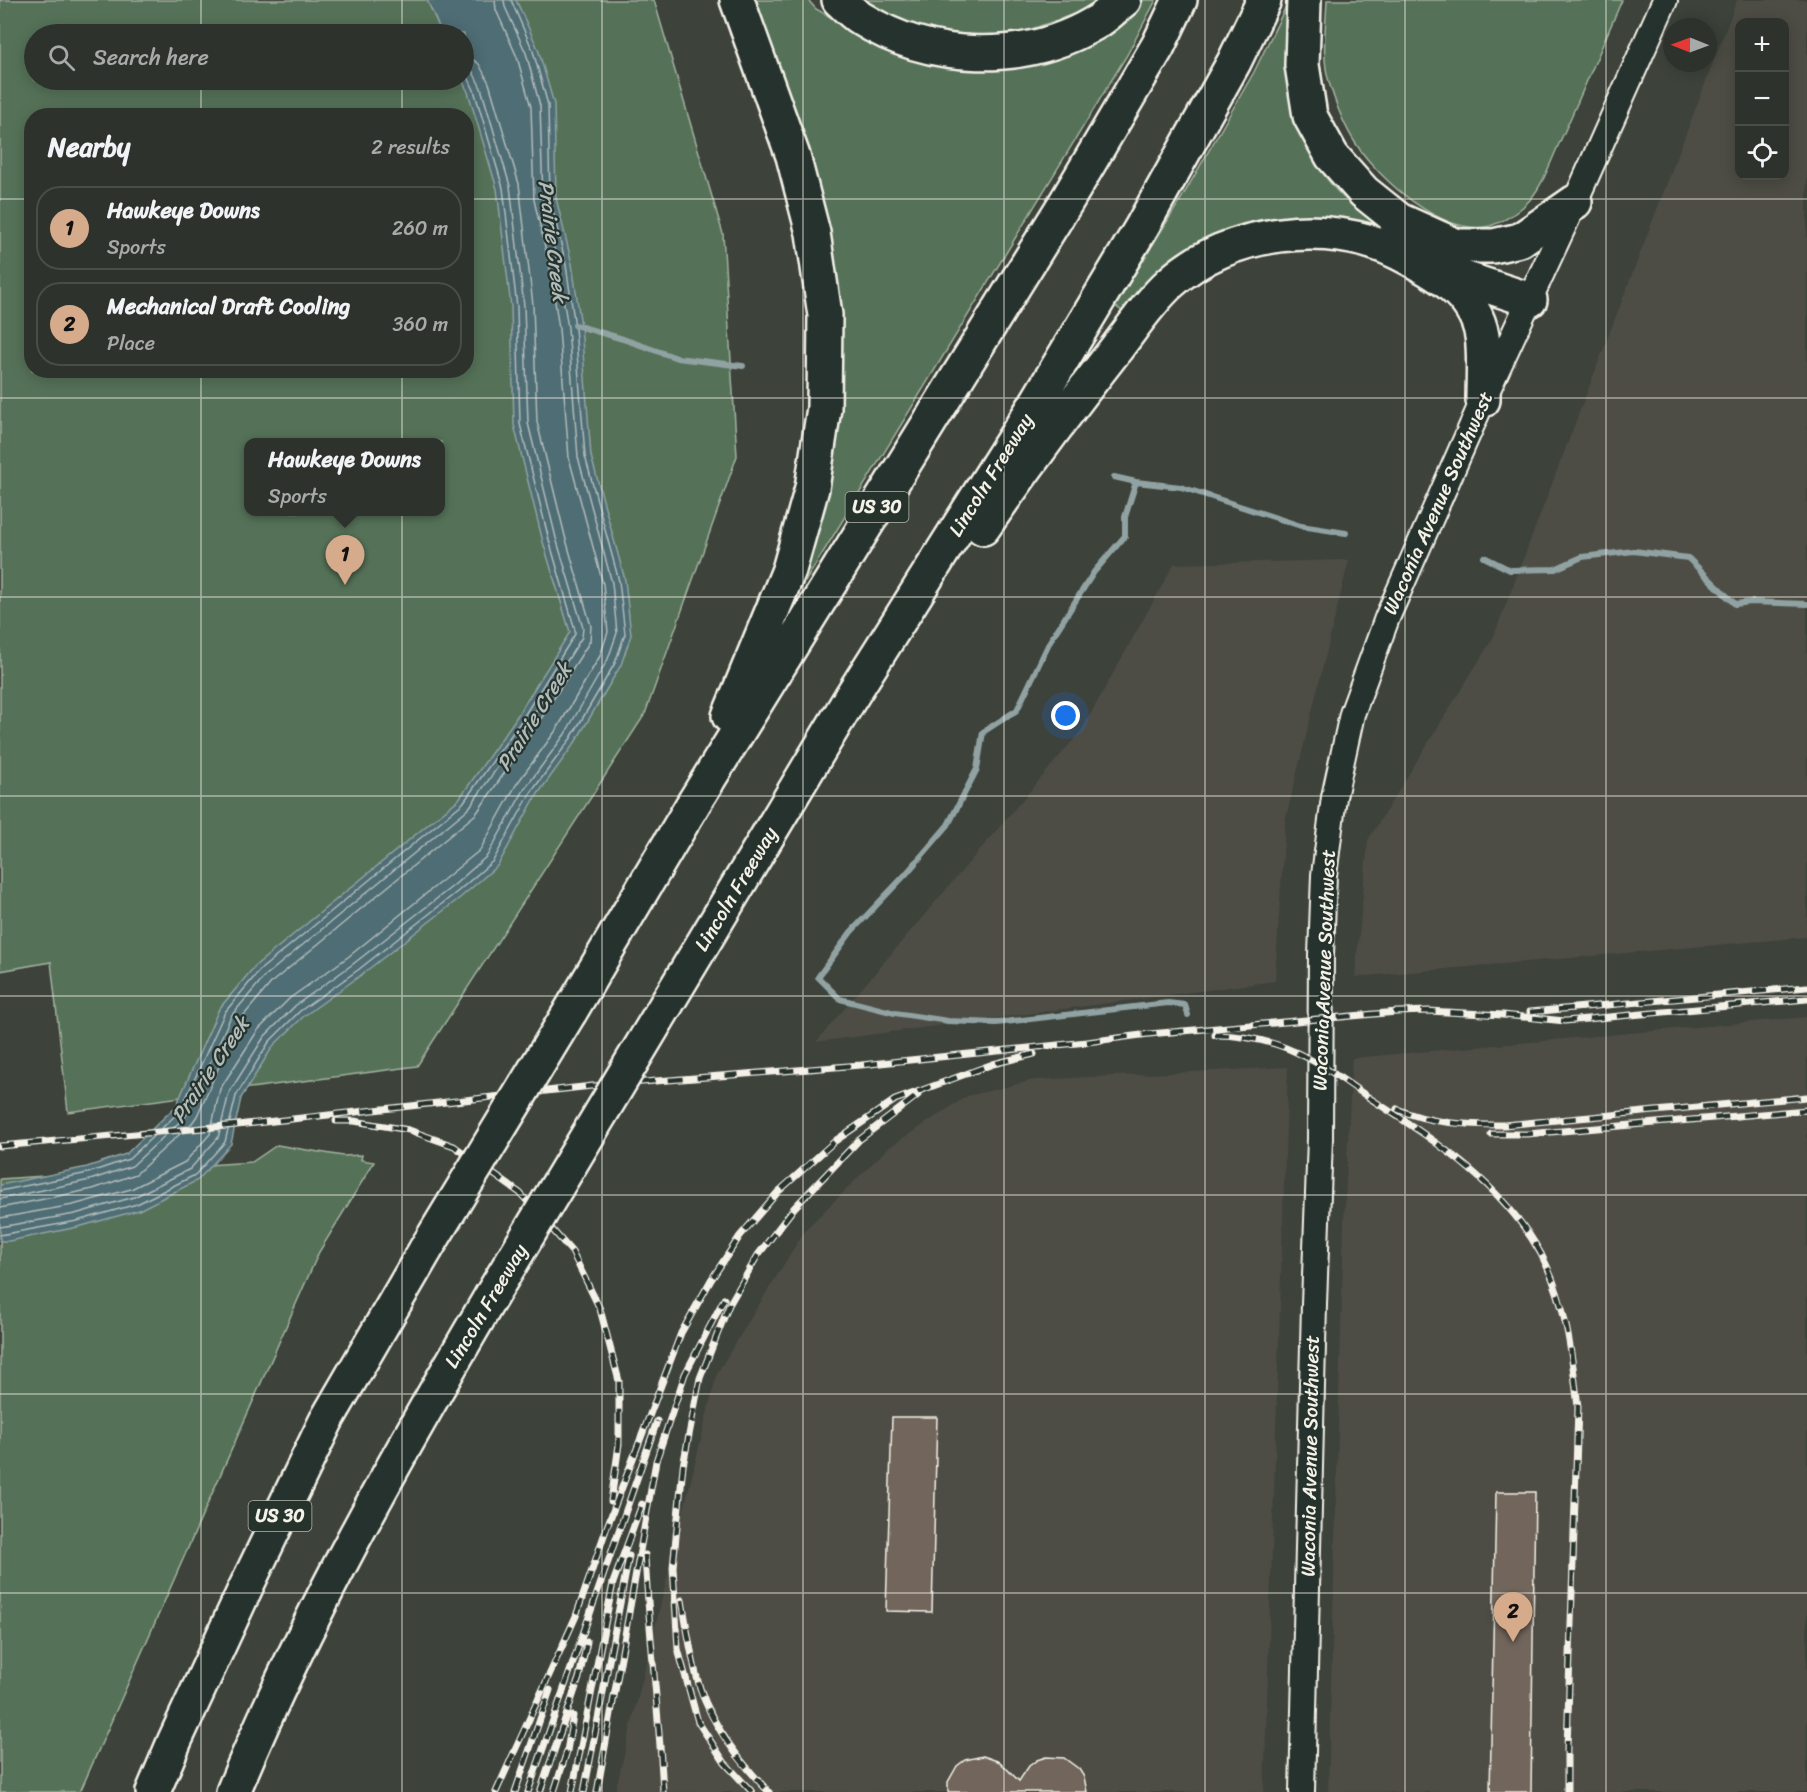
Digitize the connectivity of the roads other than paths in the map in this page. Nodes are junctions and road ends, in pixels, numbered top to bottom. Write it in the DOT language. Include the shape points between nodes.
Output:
graph roads {
  1 [pos="737,0"];
  2 [pos="839,0"];
  3 [pos="1124,0"];
  4 [pos="1180,0"];
  5 [pos="1264,0"];
  6 [pos="1304,0"];
  7 [pos="1665,0"];
  8 [pos="1575,202"];
  9 [pos="1456,246"];
  10 [pos="1417,262"];
  11 [pos="1535,291"];
  12 [pos="1483,400"];
  13 [pos="851,697"];
  14 [pos="695,801"];
  15 [pos="153,1792"];
  16 [pos="233,1792"];
  17 [pos="1302,1792"];
  1 -- 14 [label="highway" via="793,156 813,233 825,315 824,408 812,488 789,570"];
  2 -- 3 [label="highway" via="859,18 908,41 954,52 1008,52 1053,42 1096,23"];
  4 -- 14 [label="highway, US 30" via="1158,46 1065,202"];
  5 -- 13 [label="highway, Lincoln Freeway" via="1234,63 1134,240"];
  6 -- 9 [label="highway" via="1302,65 1310,116 1332,156 1364,192 1399,220"];
  7 -- 8 [label="street, Waconia Avenue Southwest"];
  8 -- 9 [label="highway" via="1520,240 1493,246"];
  8 -- 11 [label="street, Waconia Avenue Southwest"];
  9 -- 11 [label="highway"];
  10 -- 11 [label="highway"];
  10 -- 12 [label="highway" via="1455,287 1477,319 1482,337"];
  10 -- 13 [label="highway" via="1380,244 1292,233 1226,248 1170,283 1056,426 889,661"];
  11 -- 12 [label="street, Waconia Avenue Southwest"];
  12 -- 17 [label="street, Waconia Avenue Southwest" via="1387,618 1352,714 1326,858"];
  13 -- 16 [label="highway, Lincoln Freeway, bridge" via="404,1446 312,1621"];
  14 -- 15 [label="highway, US 30, bridge" via="326,1421 244,1589"];
}
